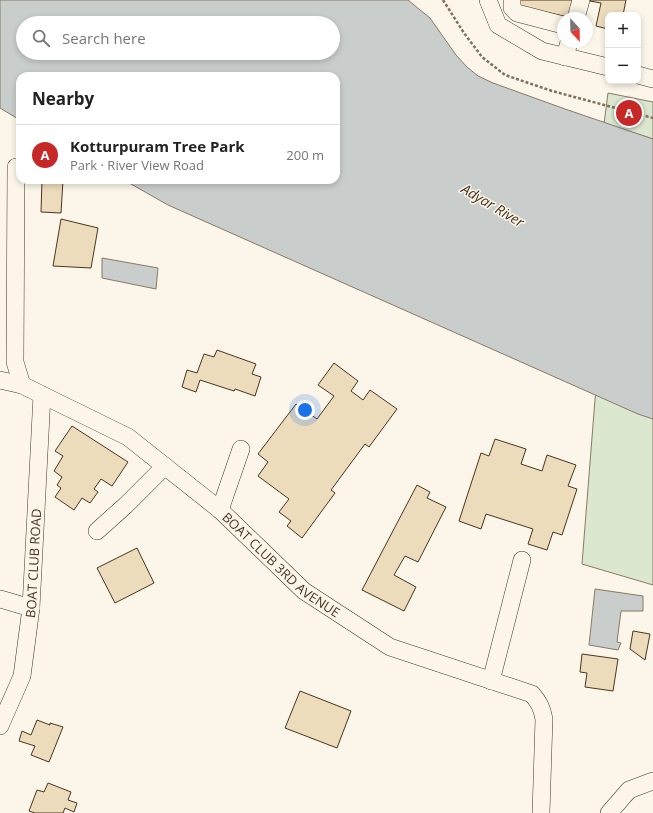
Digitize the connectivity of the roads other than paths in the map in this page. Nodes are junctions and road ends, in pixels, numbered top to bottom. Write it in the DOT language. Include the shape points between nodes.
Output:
graph roads {
  1 [pos="512,0"];
  2 [pos="581,0"];
  3 [pos="488,2"];
  4 [pos="578,12"];
  5 [pos="557,23"];
  6 [pos="567,49"];
  7 [pos="605,66"];
  8 [pos="641,76"];
  9 [pos="653,79"];
  10 [pos="16,167"];
  11 [pos="0,380"];
  12 [pos="22,385"];
  13 [pos="42,395"];
  14 [pos="241,449"];
  15 [pos="165,466"];
  16 [pos="220,510"];
  17 [pos="97,531"];
  18 [pos="522,560"];
  19 [pos="0,599"];
  20 [pos="31,608"];
  21 [pos="491,681"];
  22 [pos="0,726"];
  23 [pos="653,781"];
  24 [pos="541,813"];
  25 [pos="609,813"];
  1 -- 5 [label="street" via="512,8 517,13"];
  2 -- 4 [label="street"];
  3 -- 6 [label="street" via="498,25 542,51"];
  6 -- 7 [label="street"];
  8 -- 9 [label="street"];
  10 -- 12 [label="street" via="15,362"];
  11 -- 12 [label="street, BOAT CLUB 3RD AVENUE"];
  12 -- 13 [label="street, BOAT CLUB 3RD AVENUE"];
  13 -- 15 [label="street, BOAT CLUB 3RD AVENUE" via="128,437"];
  13 -- 20 [label="street, BOAT CLUB ROAD"];
  14 -- 16 [label="street"];
  15 -- 16 [label="street, BOAT CLUB 3RD AVENUE"];
  15 -- 17 [label="street"];
  16 -- 21 [label="street, BOAT CLUB 3RD AVENUE" via="304,591 390,647"];
  18 -- 21 [label="street"];
  19 -- 20 [label="street"];
  20 -- 22 [label="street, BOAT CLUB ROAD" via="22,676"];
  21 -- 24 [label="street, BOAT CLUB 3RD AVENUE" via="532,694 542,710 544,719"];
  23 -- 25 [label="street" via="629,790"];
}
